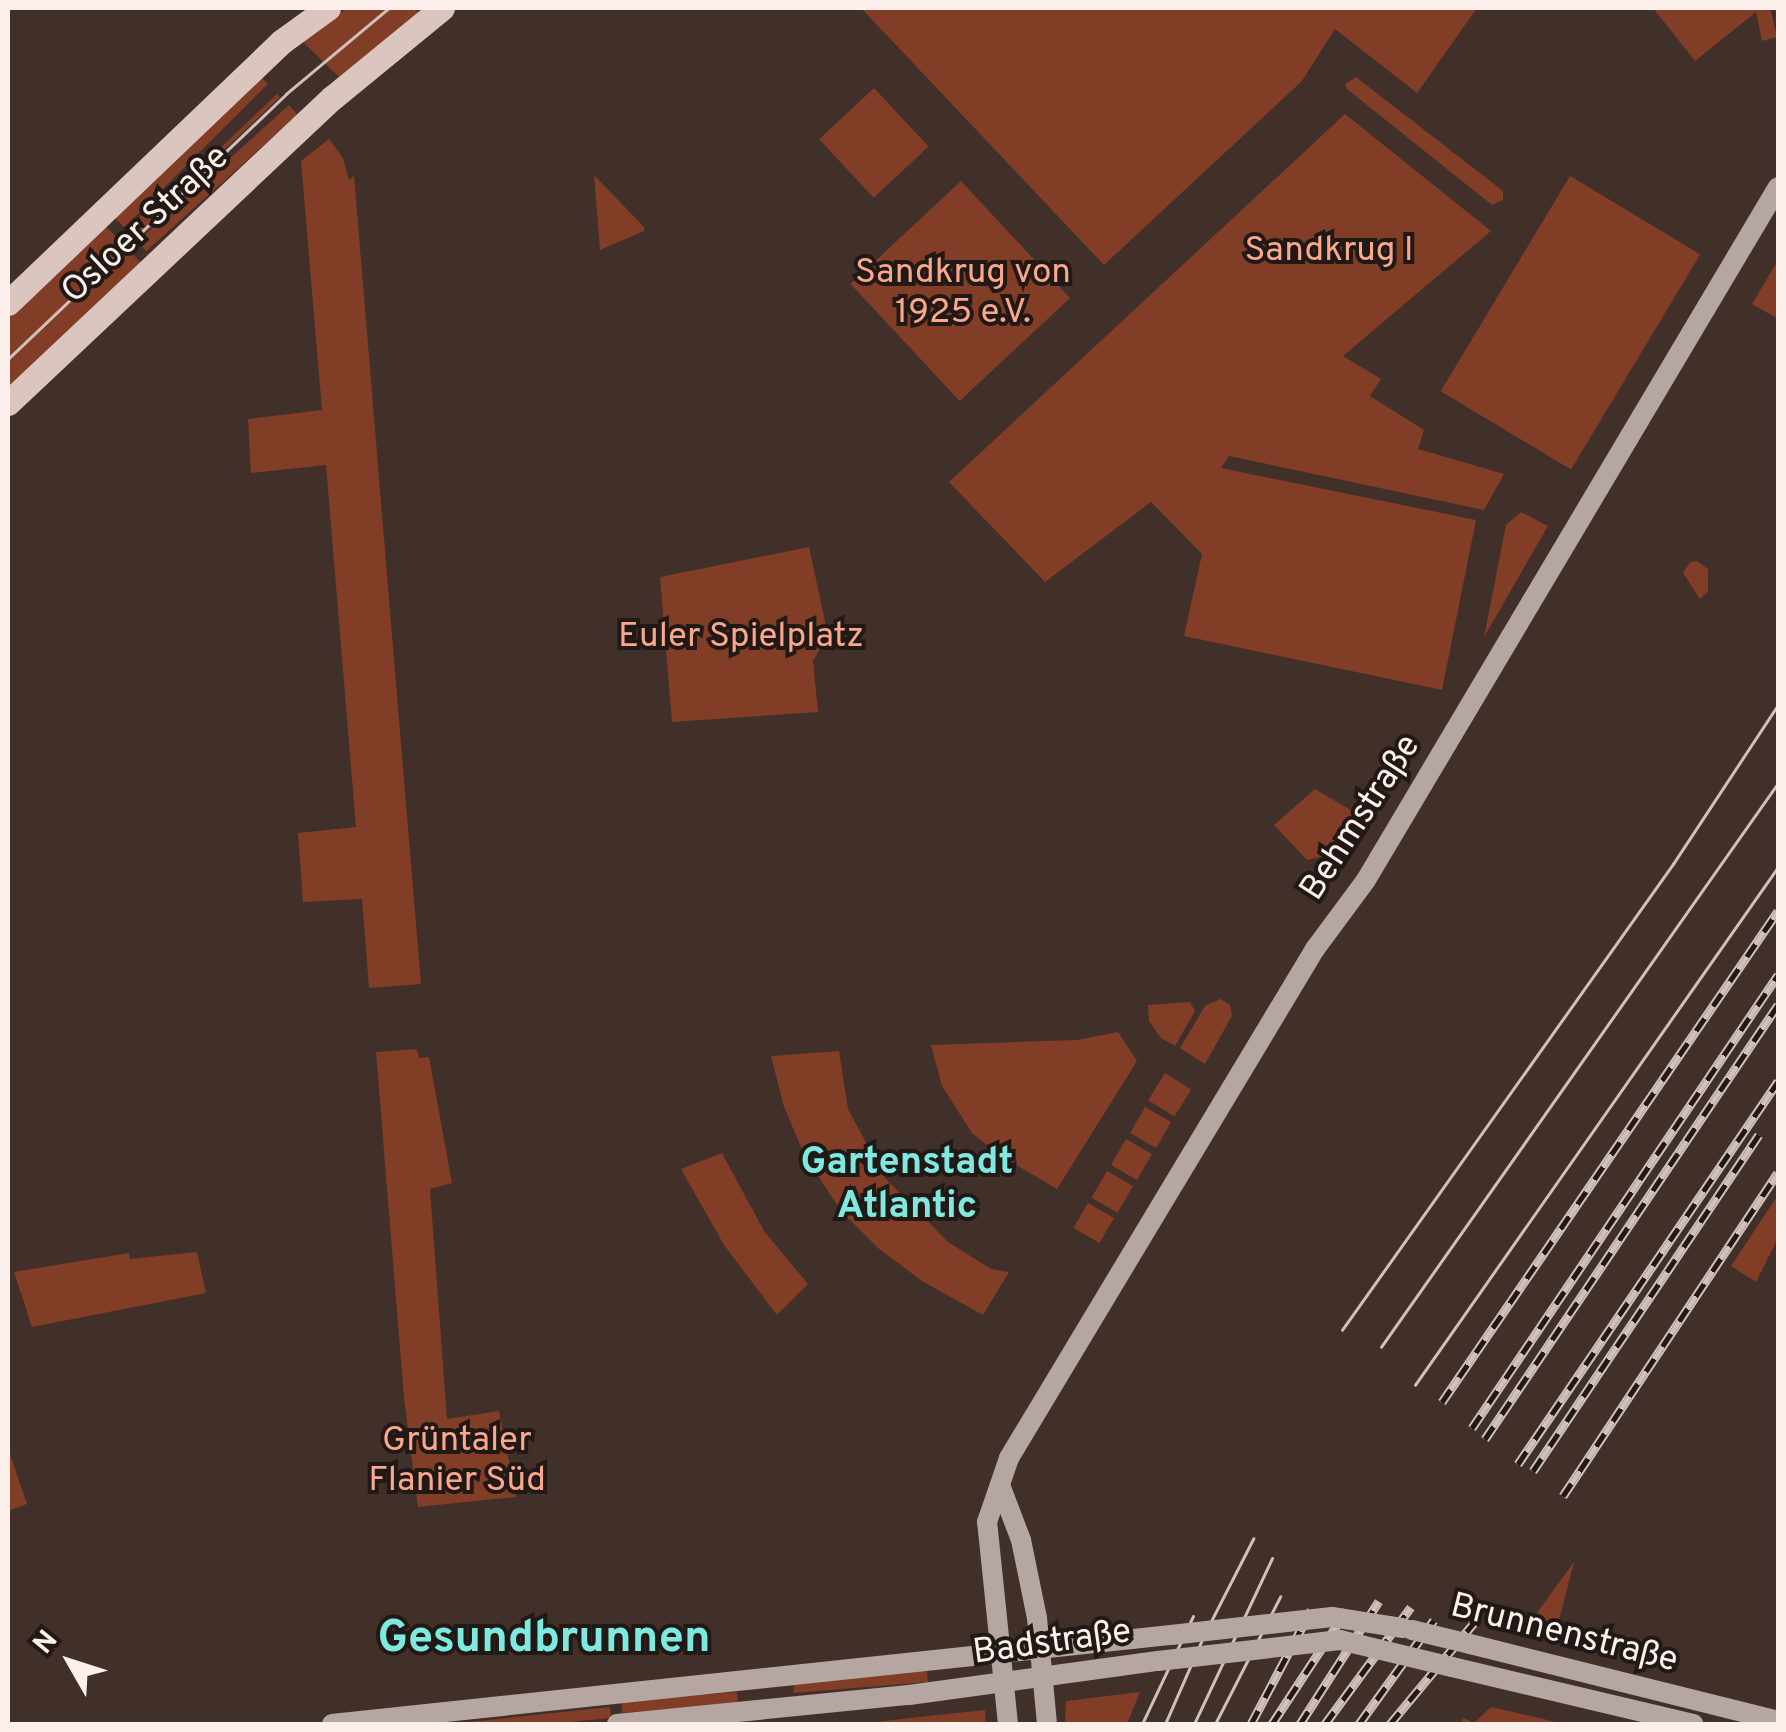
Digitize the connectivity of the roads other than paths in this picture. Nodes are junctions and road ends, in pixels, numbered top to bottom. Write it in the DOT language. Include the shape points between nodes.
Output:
graph roads {
  1 [pos="328,8"];
  2 [pos="442,8"];
  3 [pos="1778,187"];
  4 [pos="8,303"];
  5 [pos="8,403"];
  6 [pos="1000,1485"];
  7 [pos="1332,1617"];
  8 [pos="1340,1640"];
  9 [pos="1042,1646"];
  10 [pos="998,1652"];
  11 [pos="1045,1676"];
  12 [pos="769,1679"];
  13 [pos="1002,1682"];
  14 [pos="774,1710"];
  15 [pos="1778,1721"];
  16 [pos="332,1724"];
  17 [pos="617,1724"];
  18 [pos="1008,1724"];
  19 [pos="1047,1724"];
  20 [pos="1693,1724"];
  1 -- 4 [label="main road, Osloer Straße" via="281,42"];
  2 -- 5 [label="main road, Osloer Straße" via="332,98"];
  3 -- 6 [label="main road, Behmstraße" via="1359,891 1326,933 1127,1258 1009,1458"];
  6 -- 9 [label="main road" via="1021,1540"];
  6 -- 10 [label="main road, Behmstraße" via="987,1522"];
  7 -- 9 [label="main road, Badstraße, bridge"];
  7 -- 15 [label="main road, Brunnenstraße, bridge" via="1470,1644"];
  8 -- 11 [label="main road, Badstraße, bridge"];
  8 -- 20 [label="main road, Brunnenstraße, bridge"];
  9 -- 10 [label="main road, Badstraße"];
  9 -- 11 [label="main road"];
  10 -- 12 [label="main road, Badstraße"];
  10 -- 13 [label="main road, Behmstraße"];
  11 -- 13 [label="main road, Badstraße"];
  11 -- 19 [label="main road"];
  12 -- 14 [label="main road"];
  12 -- 16 [label="main road, Badstraße"];
  13 -- 14 [label="main road, Badstraße"];
  13 -- 18 [label="main road, Behmstraße"];
  14 -- 17 [label="main road, Badstraße"];
}
